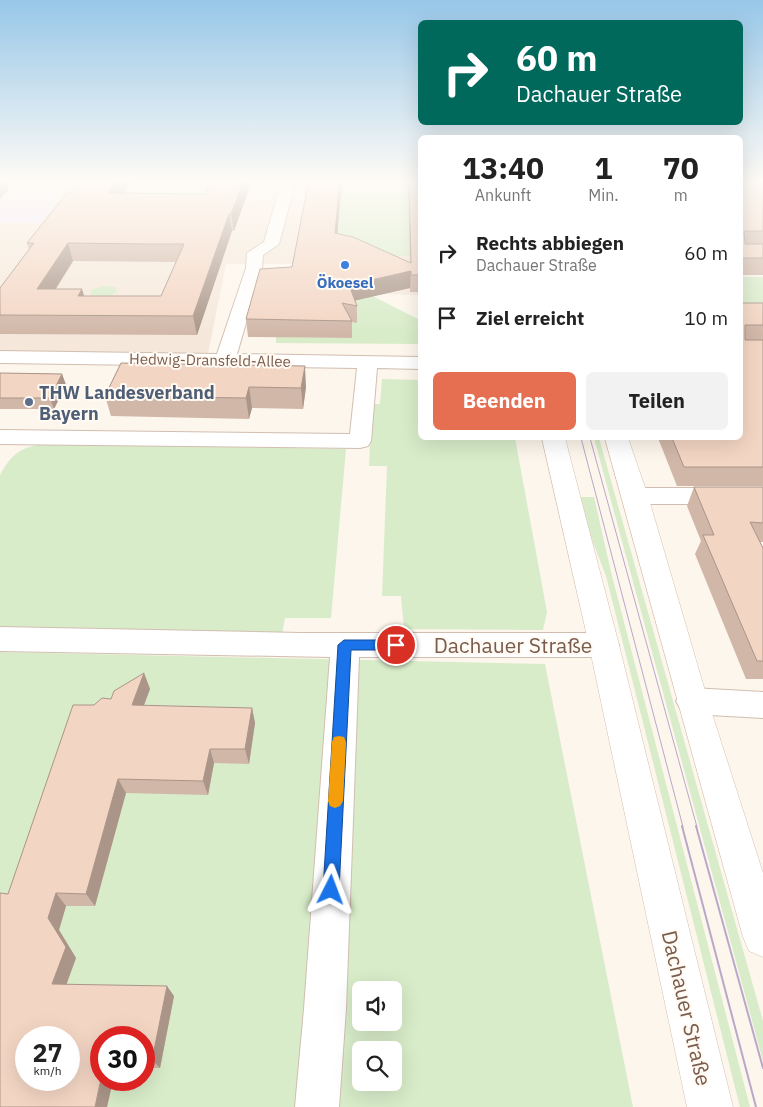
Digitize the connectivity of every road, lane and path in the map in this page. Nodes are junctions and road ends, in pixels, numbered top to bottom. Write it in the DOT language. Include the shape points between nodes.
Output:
graph roads {
  1 [pos="274,232"];
  2 [pos="0,357"];
  3 [pos="225,360"];
  4 [pos="367,363"];
  5 [pos="418,364"];
  6 [pos="6,437"];
  7 [pos="553,440"];
  8 [pos="617,440"];
  9 [pos="0,457"];
  10 [pos="634,496"];
  11 [pos="763,496"];
  12 [pos="0,639"];
  13 [pos="344,645"];
  14 [pos="604,646"];
  15 [pos="692,701"];
  16 [pos="763,705"];
  17 [pos="763,936"];
  18 [pos="318,1107"];
  19 [pos="710,1107"];
  1 -- 3 [label="street" via="271,244 255,253 254,268"];
  2 -- 3 [label="street, Hedwig-Dransfeld-Allee"];
  3 -- 4 [label="street, Hedwig-Dransfeld-Allee"];
  4 -- 5 [label="street, Hedwig-Dransfeld-Allee"];
  4 -- 6 [label="street" via="360,441"];
  6 -- 9 [label="street"];
  7 -- 14 [label="main road, Dachauer Straße"];
  8 -- 10 [label="main road"];
  10 -- 11 [label="street"];
  10 -- 15 [label="main road"];
  12 -- 13 [label="street, Dachauer Straße"];
  13 -- 14 [label="street, Dachauer Straße"];
  13 -- 18 [label="street"];
  14 -- 19 [label="main road, Dachauer Straße"];
  15 -- 16 [label="street"];
  15 -- 17 [label="main road"];
}
